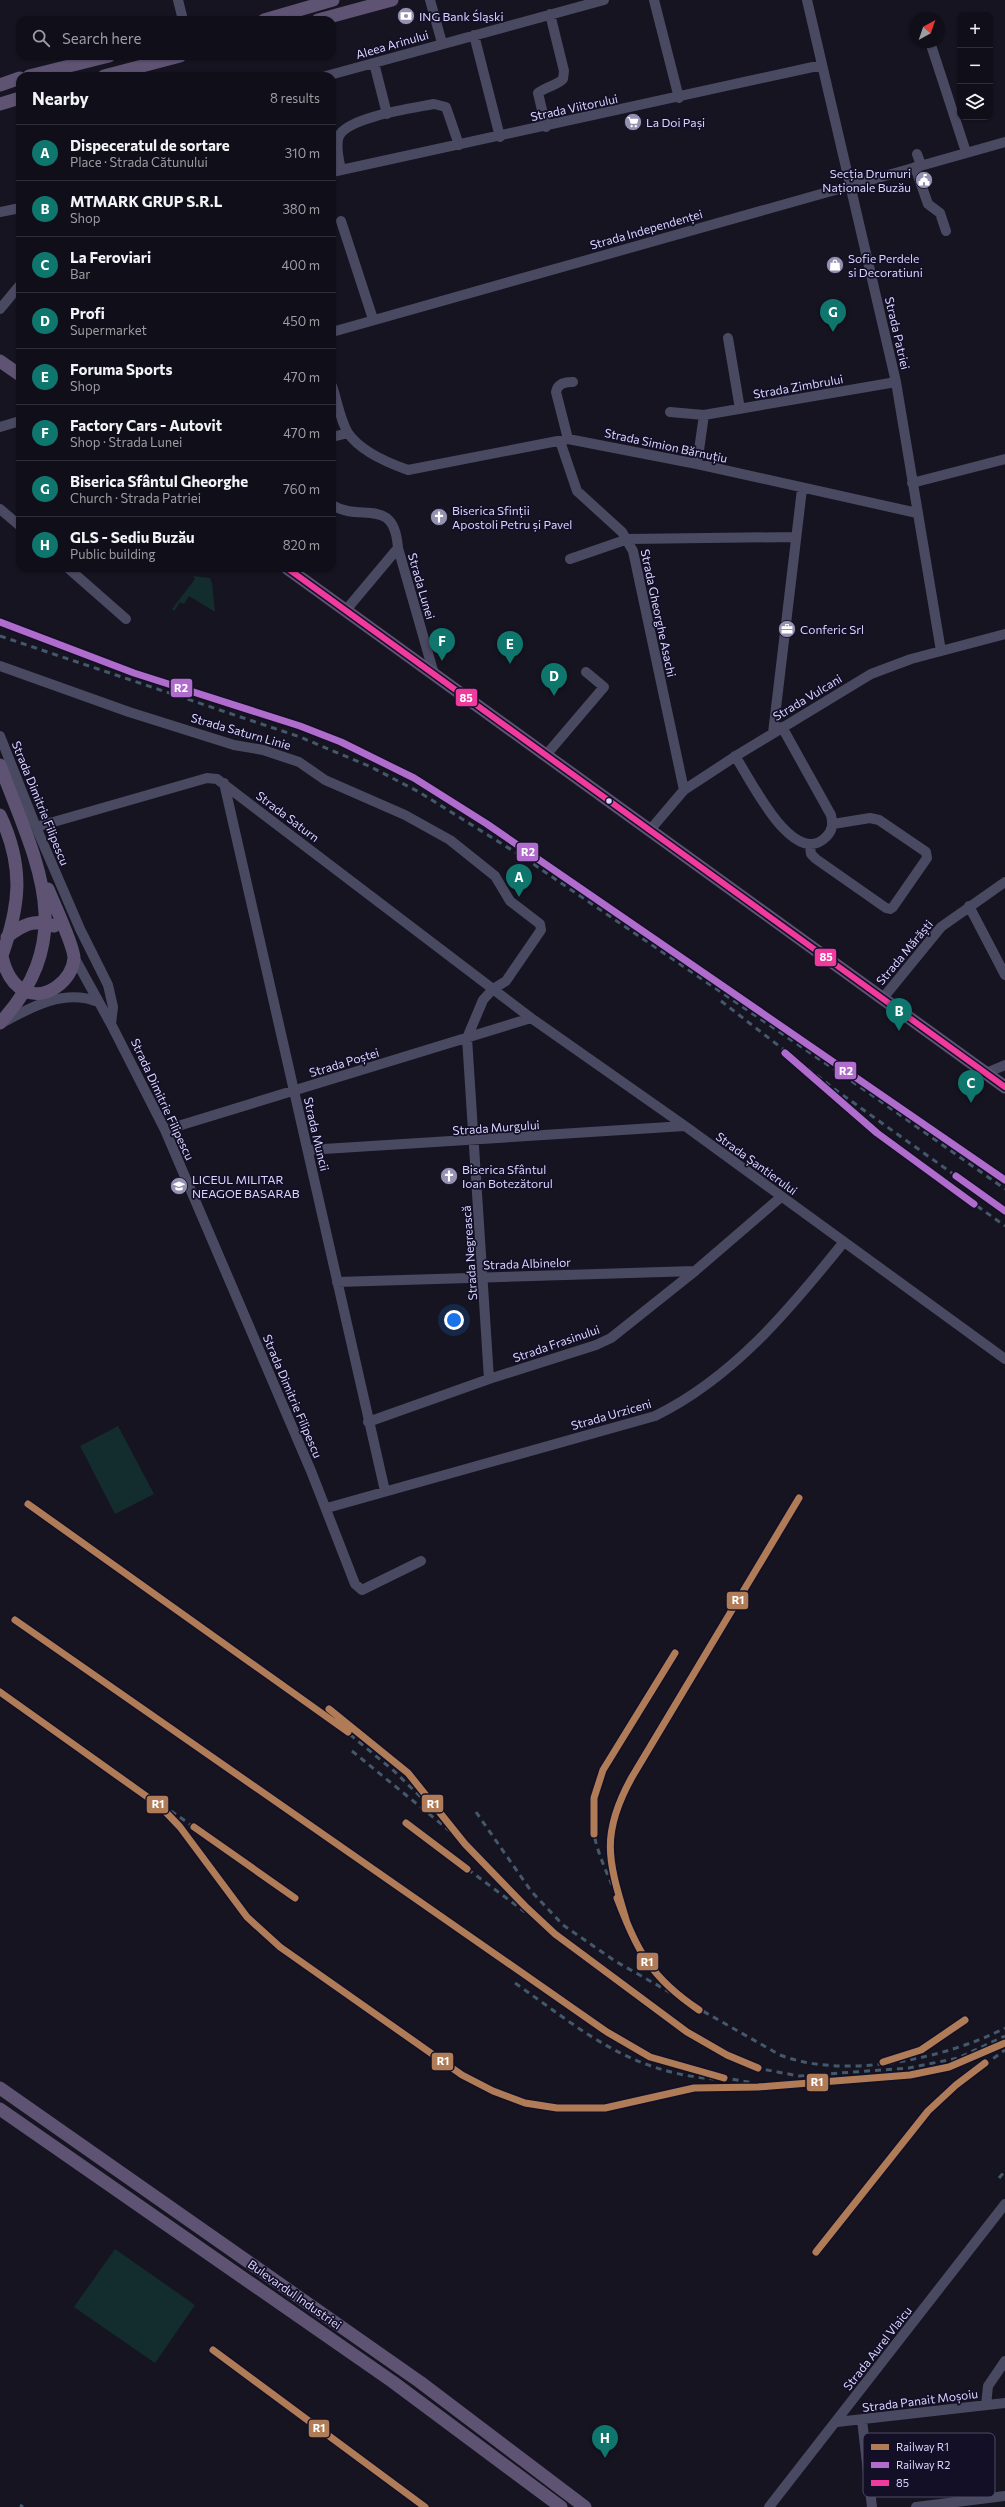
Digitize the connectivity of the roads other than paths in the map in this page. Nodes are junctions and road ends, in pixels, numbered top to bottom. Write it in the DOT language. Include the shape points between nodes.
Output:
graph roads {
  1 [pos="178,0"];
  2 [pos="333,0"];
  3 [pos="392,0"];
  4 [pos="430,0"];
  5 [pos="604,0"];
  6 [pos="654,0"];
  7 [pos="807,0"];
  8 [pos="550,14"];
  9 [pos="182,16"];
  10 [pos="278,16"];
  11 [pos="333,16"];
  12 [pos="474,35"];
  13 [pos="442,43"];
  14 [pos="932,48"];
  15 [pos="93,60"];
  16 [pos="165,60"];
  17 [pos="374,63"];
  18 [pos="822,65"];
  19 [pos="45,72"];
  20 [pos="119,72"];
  21 [pos="336,73"];
  22 [pos="16,79"];
  23 [pos="0,84"];
  24 [pos="679,98"];
  25 [pos="16,99"];
  26 [pos="0,104"];
  27 [pos="387,114"];
  28 [pos="546,127"];
  29 [pos="500,137"];
  30 [pos="1005,142"];
  31 [pos="459,145"];
  32 [pos="966,152"];
  33 [pos="918,154"];
  34 [pos="918,166"];
  35 [pos="336,171"];
  36 [pos="851,186"];
  37 [pos="16,209"];
  38 [pos="0,212"];
  39 [pos="341,221"];
  40 [pos="946,231"];
  41 [pos="16,290"];
  42 [pos="0,309"];
  43 [pos="373,319"];
  44 [pos="336,331"];
  45 [pos="728,338"];
  46 [pos="0,361"];
  47 [pos="16,372"];
  48 [pos="573,382"];
  49 [pos="896,382"];
  50 [pos="336,398"];
  51 [pos="740,409"];
  52 [pos="670,412"];
  53 [pos="704,415"];
  54 [pos="16,422"];
  55 [pos="0,427"];
  56 [pos="348,433"];
  57 [pos="336,436"];
  58 [pos="564,440"];
  59 [pos="1005,459"];
  60 [pos="697,464"];
  61 [pos="912,483"];
  62 [pos="802,489"];
  63 [pos="336,506"];
  64 [pos="0,509"];
  65 [pos="917,513"];
  66 [pos="16,523"];
  67 [pos="795,537"];
  68 [pos="628,539"];
  69 [pos="398,548"];
  70 [pos="570,559"];
  71 [pos="73,572"];
  72 [pos="293,572"];
  73 [pos="346,610"];
  74 [pos="126,619"];
  75 [pos="1005,634"];
  76 [pos="941,651"];
  77 [pos="0,666"];
  78 [pos="586,672"];
  79 [pos="434,674"];
  80 [pos="782,727"];
  81 [pos="773,733"];
  82 [pos="0,736"];
  83 [pos="546,755"];
  84 [pos="735,756"];
  85 [pos="0,765"];
  86 [pos="224,783"];
  87 [pos="684,790"];
  88 [pos="0,815"];
  89 [pos="833,824"];
  90 [pos="36,827"];
  91 [pos="650,830"];
  92 [pos="810,846"];
  93 [pos="39,866"];
  94 [pos="1005,882"];
  95 [pos="510,901"];
  96 [pos="969,906"];
  97 [pos="46,922"];
  98 [pos="66,934"];
  99 [pos="7,937"];
  100 [pos="74,957"];
  101 [pos="1,959"];
  102 [pos="1005,974"];
  103 [pos="493,989"];
  104 [pos="25,991"];
  105 [pos="42,992"];
  106 [pos="69,998"];
  107 [pos="883,998"];
  108 [pos="98,1002"];
  109 [pos="531,1018"];
  110 [pos="0,1023"];
  111 [pos="111,1024"];
  112 [pos="467,1038"];
  113 [pos="1005,1065"];
  114 [pos="986,1073"];
  115 [pos="1005,1087"];
  116 [pos="293,1091"];
  117 [pos="685,1126"];
  118 [pos="165,1130"];
  119 [pos="474,1141"];
  120 [pos="308,1150"];
  121 [pos="781,1197"];
  122 [pos="843,1243"];
  123 [pos="695,1271"];
  124 [pos="484,1278"];
  125 [pos="337,1282"];
  126 [pos="1005,1359"];
  127 [pos="490,1379"];
  128 [pos="368,1422"];
  129 [pos="385,1491"];
  130 [pos="327,1508"];
  131 [pos="421,1561"];
  132 [pos="0,2088"];
  133 [pos="0,2110"];
  134 [pos="79,2143"];
  135 [pos="68,2156"];
  136 [pos="1003,2210"];
  137 [pos="1005,2361"];
  138 [pos="1005,2403"];
  139 [pos="986,2405"];
  140 [pos="862,2420"];
  141 [pos="837,2422"];
  142 [pos="863,2433"];
  143 [pos="1005,2496"];
  144 [pos="871,2497"];
  145 [pos="561,2507"];
  146 [pos="586,2507"];
  147 [pos="769,2507"];
  148 [pos="872,2507"];
  149 [pos="916,2507"];
  1 -- 9 [label="street"];
  2 -- 10 [label="main road"];
  3 -- 11 [label="main road"];
  4 -- 13 [label="street"];
  5 -- 8 [label="street, Aleea Arinului"];
  6 -- 24 [label="street"];
  7 -- 18 [label="street, Strada Patriei"];
  8 -- 12 [label="street, Aleea Arinului"];
  8 -- 28 [label="street" via="564,71 563,78 558,84 538,93"];
  12 -- 13 [label="street, Aleea Arinului"];
  12 -- 29 [label="street"];
  13 -- 17 [label="street, Aleea Arinului"];
  14 -- 32 [label="street"];
  15 -- 19 [label="main road"];
  16 -- 20 [label="main road"];
  17 -- 21 [label="street, Aleea Arinului"];
  17 -- 27 [label="street"];
  18 -- 24 [label="street, Strada Viitorului"];
  18 -- 36 [label="street, Strada Patriei"];
  22 -- 23 [label="main road"];
  24 -- 28 [label="street, Strada Viitorului"];
  25 -- 26 [label="main road"];
  27 -- 31 [label="street" via="440,104 450,112"];
  27 -- 35 [label="street" via="346,127 339,136"];
  28 -- 29 [label="street, Strada Viitorului"];
  29 -- 31 [label="street, Strada Viitorului"];
  30 -- 32 [label="street, Strada Independenței"];
  31 -- 35 [label="street, Strada Viitorului"];
  32 -- 34 [label="street, Strada Independenței"];
  33 -- 34 [label="street"];
  34 -- 36 [label="street, Strada Independenței"];
  34 -- 40 [label="street" via="928,204 940,213"];
  36 -- 43 [label="street, Strada Independenței"];
  36 -- 49 [label="street, Strada Patriei"];
  37 -- 38 [label="street"];
  39 -- 43 [label="street"];
  41 -- 42 [label="street"];
  43 -- 44 [label="street, Strada Independenței"];
  45 -- 51 [label="street"];
  46 -- 47 [label="main road"];
  48 -- 58 [label="street, Strada Gheorghe Asachi" via="564,383 556,392"];
  49 -- 51 [label="street, Strada Zimbrului"];
  49 -- 61 [label="street, Strada Patriei"];
  50 -- 56 [label="street"];
  51 -- 53 [label="street, Strada Zimbrului"];
  52 -- 53 [label="street, Strada Zimbrului"];
  53 -- 60 [label="street"];
  54 -- 55 [label="street"];
  56 -- 57 [label="street"];
  56 -- 58 [label="street, Strada Simion Bărnuțiu" via="389,464 408,470"];
  58 -- 60 [label="street, Strada Simion Bărnuțiu"];
  58 -- 68 [label="street, Strada Gheorghe Asachi" via="577,491"];
  59 -- 61 [label="street"];
  60 -- 62 [label="street, Strada Simion Bărnuțiu"];
  61 -- 65 [label="street, Strada Patriei"];
  62 -- 65 [label="street, Strada Simion Bărnuțiu"];
  62 -- 67 [label="street"];
  63 -- 69 [label="street, Strada Lunei" via="348,512 377,513 396,527"];
  64 -- 66 [label="street"];
  65 -- 76 [label="street, Strada Patriei"];
  67 -- 68 [label="street"];
  67 -- 81 [label="street"];
  68 -- 70 [label="street"];
  68 -- 87 [label="street, Strada Gheorghe Asachi" via="633,551"];
  69 -- 73 [label="street"];
  69 -- 79 [label="street, Strada Lunei"];
  71 -- 74 [label="street"];
  72 -- 73 [label="main road"];
  73 -- 79 [label="main road"];
  75 -- 76 [label="street, Strada Vulcani"];
  76 -- 80 [label="street, Strada Vulcani" via="888,666 871,674"];
  77 -- 95 [label="street, Strada Saturn Linie" via="129,712 234,745 263,750 300,762 325,780 405,815 450,840 495,876"];
  78 -- 83 [label="street" via="604,686"];
  79 -- 83 [label="main road"];
  80 -- 81 [label="street, Strada Vulcani"];
  80 -- 89 [label="street" via="821,794"];
  81 -- 84 [label="street, Strada Vulcani"];
  82 -- 90 [label="street, Strada Dimitrie Filipescu"];
  83 -- 91 [label="main road"];
  84 -- 87 [label="street, Strada Vulcani"];
  84 -- 92 [label="street" via="785,831 796,840"];
  85 -- 93 [label="main road"];
  86 -- 90 [label="street, Strada Saturn" via="207,778"];
  86 -- 103 [label="street, Strada Saturn"];
  86 -- 116 [label="street, Strada Muncii"];
  87 -- 91 [label="street, Strada Vulcani"];
  88 -- 99 [label="main road" via="14,849 17,866 16,904"];
  89 -- 92 [label="street" via="826,837"];
  89 -- 92 [label="street" via="870,818 879,820 926,852 927,858 893,907 886,908 816,859 811,854"];
  90 -- 111 [label="street, Strada Dimitrie Filipescu" via="108,985 113,1007"];
  91 -- 107 [label="main road"];
  93 -- 97 [label="main road"];
  93 -- 98 [label="main road"];
  94 -- 96 [label="street, Strada Mărăști"];
  95 -- 103 [label="street, Strada Negrească" via="540,924 541,930 506,981"];
  96 -- 102 [label="street"];
  96 -- 107 [label="street, Strada Mărăști" via="934,934"];
  97 -- 98 [label="main road"];
  97 -- 99 [label="main road" via="27,923"];
  97 -- 104 [label="main road" via="37,968"];
  98 -- 100 [label="main road"];
  99 -- 101 [label="main road"];
  100 -- 105 [label="main road" via="70,972 64,981 55,988"];
  100 -- 108 [label="street"];
  101 -- 104 [label="main road" via="9,976"];
  103 -- 109 [label="street, Strada Șantierului"];
  103 -- 112 [label="street, Strada Negrească" via="481,1003"];
  104 -- 105 [label="main road"];
  104 -- 110 [label="main road"];
  105 -- 106 [label="street"];
  106 -- 108 [label="street" via="82,997"];
  106 -- 110 [label="street" via="36,1004"];
  107 -- 114 [label="main road"];
  108 -- 111 [label="street"];
  109 -- 112 [label="street, Strada Poștei"];
  109 -- 117 [label="street, Strada Șantierului"];
  111 -- 118 [label="street, Strada Dimitrie Filipescu"];
  112 -- 116 [label="street, Strada Poștei"];
  112 -- 119 [label="street, Strada Negrească"];
  113 -- 114 [label="street"];
  114 -- 115 [label="main road"];
  116 -- 118 [label="street, Strada Poștei"];
  116 -- 120 [label="street, Strada Muncii"];
  117 -- 119 [label="street, Strada Murgului"];
  117 -- 121 [label="street, Strada Șantierului"];
  118 -- 130 [label="street, Strada Dimitrie Filipescu"];
  119 -- 120 [label="street, Strada Murgului"];
  119 -- 124 [label="street, Strada Negrească"];
  120 -- 125 [label="street, Strada Muncii"];
  121 -- 122 [label="street, Strada Șantierului"];
  121 -- 123 [label="street, Strada Frasinului"];
  122 -- 126 [label="street, Strada Șantierului"];
  122 -- 129 [label="street, Strada Urziceni" via="761,1338 703,1388 668,1410 655,1416"];
  123 -- 124 [label="street, Strada Albinelor"];
  123 -- 127 [label="street, Strada Frasinului" via="610,1338 596,1345"];
  124 -- 125 [label="street, Strada Albinelor"];
  124 -- 127 [label="street, Strada Negrească"];
  125 -- 128 [label="street, Strada Muncii"];
  127 -- 128 [label="street, Strada Frasinului"];
  128 -- 129 [label="street, Strada Muncii"];
  129 -- 130 [label="street, Strada Urziceni"];
  130 -- 131 [label="street, Strada Dimitrie Filipescu" via="355,1584 362,1590"];
  132 -- 134 [label="main road, Bulevardul Industriei"];
  133 -- 135 [label="main road, Bulevardul Industriei"];
  134 -- 135 [label="street"];
  134 -- 146 [label="main road, Bulevardul Industriei" via="420,2382"];
  135 -- 145 [label="main road, Bulevardul Industriei" via="393,2382"];
  136 -- 141 [label="street, Strada Aurel Vlaicu"];
  137 -- 139 [label="street" via="988,2386"];
  138 -- 139 [label="street, Strada Panait Moșoiu"];
  139 -- 140 [label="street, Strada Panait Moșoiu"];
  140 -- 141 [label="street, Strada Panait Moșoiu"];
  140 -- 142 [label="street"];
  141 -- 147 [label="street, Strada Aurel Vlaicu"];
  143 -- 149 [label="street"];
  144 -- 148 [label="street"];
}
